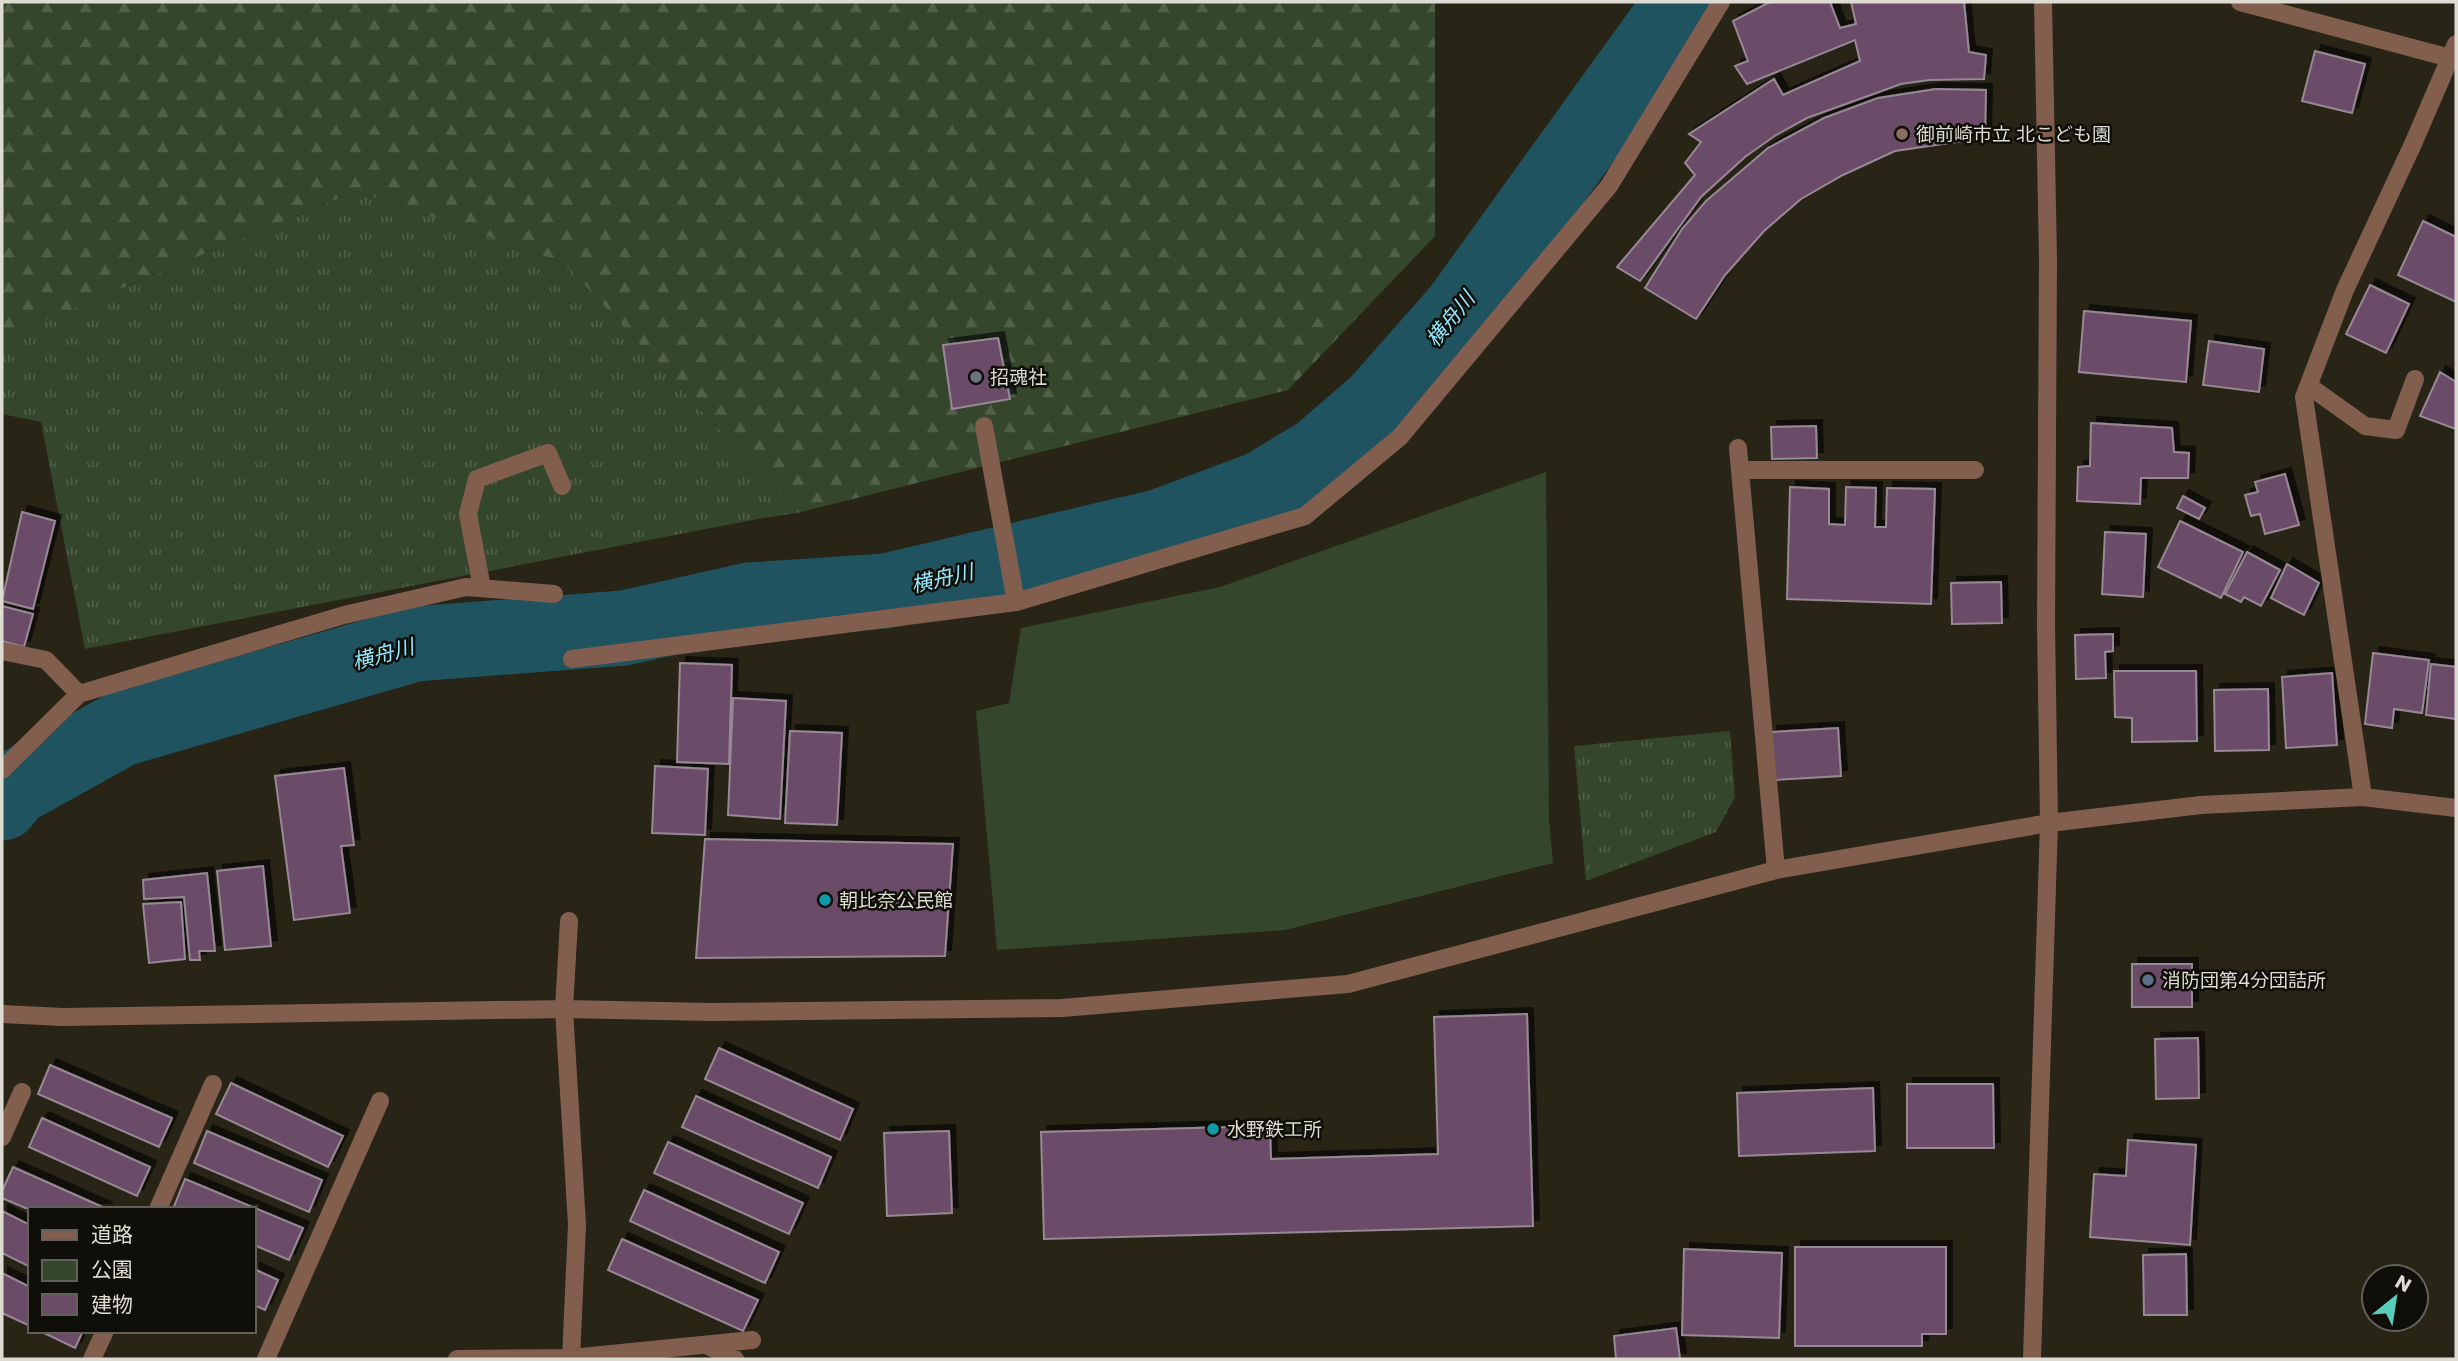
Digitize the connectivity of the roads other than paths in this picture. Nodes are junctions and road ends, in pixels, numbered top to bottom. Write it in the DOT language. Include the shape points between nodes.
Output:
graph roads {
  1 [pos="1721,2"];
  2 [pos="2043,2"];
  3 [pos="2240,2"];
  4 [pos="2453,51"];
  5 [pos="2415,379"];
  6 [pos="2309,386"];
  7 [pos="985,426"];
  8 [pos="1738,448"];
  9 [pos="1741,470"];
  10 [pos="1975,470"];
  11 [pos="562,486"];
  12 [pos="482,588"];
  13 [pos="554,594"];
  14 [pos="1016,602"];
  15 [pos="2,651"];
  16 [pos="572,659"];
  17 [pos="79,694"];
  18 [pos="2,770"];
  19 [pos="2363,797"];
  20 [pos="2456,808"];
  21 [pos="2049,823"];
  22 [pos="1776,870"];
  23 [pos="569,921"];
  24 [pos="564,1009"];
  25 [pos="2,1014"];
  26 [pos="213,1084"];
  27 [pos="22,1092"];
  28 [pos="380,1101"];
  29 [pos="2,1137"];
  30 [pos="159,1207"];
  31 [pos="104,1333"];
  32 [pos="752,1340"];
  33 [pos="706,1345"];
  34 [pos="571,1358"];
  35 [pos="92,1359"];
  36 [pos="266,1359"];
  37 [pos="457,1359"];
  38 [pos="735,1359"];
  39 [pos="2032,1359"];
  1 -- 14 [label="street" via="1609,186 1400,438 1305,516"];
  2 -- 21 [label="street"];
  3 -- 4 [label="street"];
  4 -- 6 [label="street" via="2345,290"];
  5 -- 6 [label="street" via="2396,430 2365,426"];
  6 -- 19 [label="street" via="2304,397 2307,422"];
  7 -- 14 [label="street"];
  8 -- 9 [label="street"];
  9 -- 10 [label="street"];
  9 -- 22 [label="street"];
  11 -- 12 [label="street" via="548,453 477,480 468,514"];
  12 -- 13 [label="street"];
  12 -- 17 [label="street" via="466,587 344,615"];
  14 -- 16 [label="street"];
  15 -- 17 [label="street" via="46,660"];
  17 -- 18 [label="street"];
  19 -- 20 [label="street"];
  19 -- 21 [label="street" via="2201,804"];
  21 -- 22 [label="street"];
  21 -- 39 [label="street"];
  22 -- 24 [label="street" via="1348,984 1062,1008"];
  23 -- 24 [label="street"];
  24 -- 25 [label="street" via="62,1017"];
  24 -- 34 [label="street" via="577,1225"];
  26 -- 30 [label="street"];
  27 -- 29 [label="street"];
  28 -- 36 [label="street"];
  31 -- 35 [label="street"];
  32 -- 33 [label="street"];
  33 -- 34 [label="street"];
  33 -- 38 [label="street"];
  34 -- 37 [label="street"];
}
